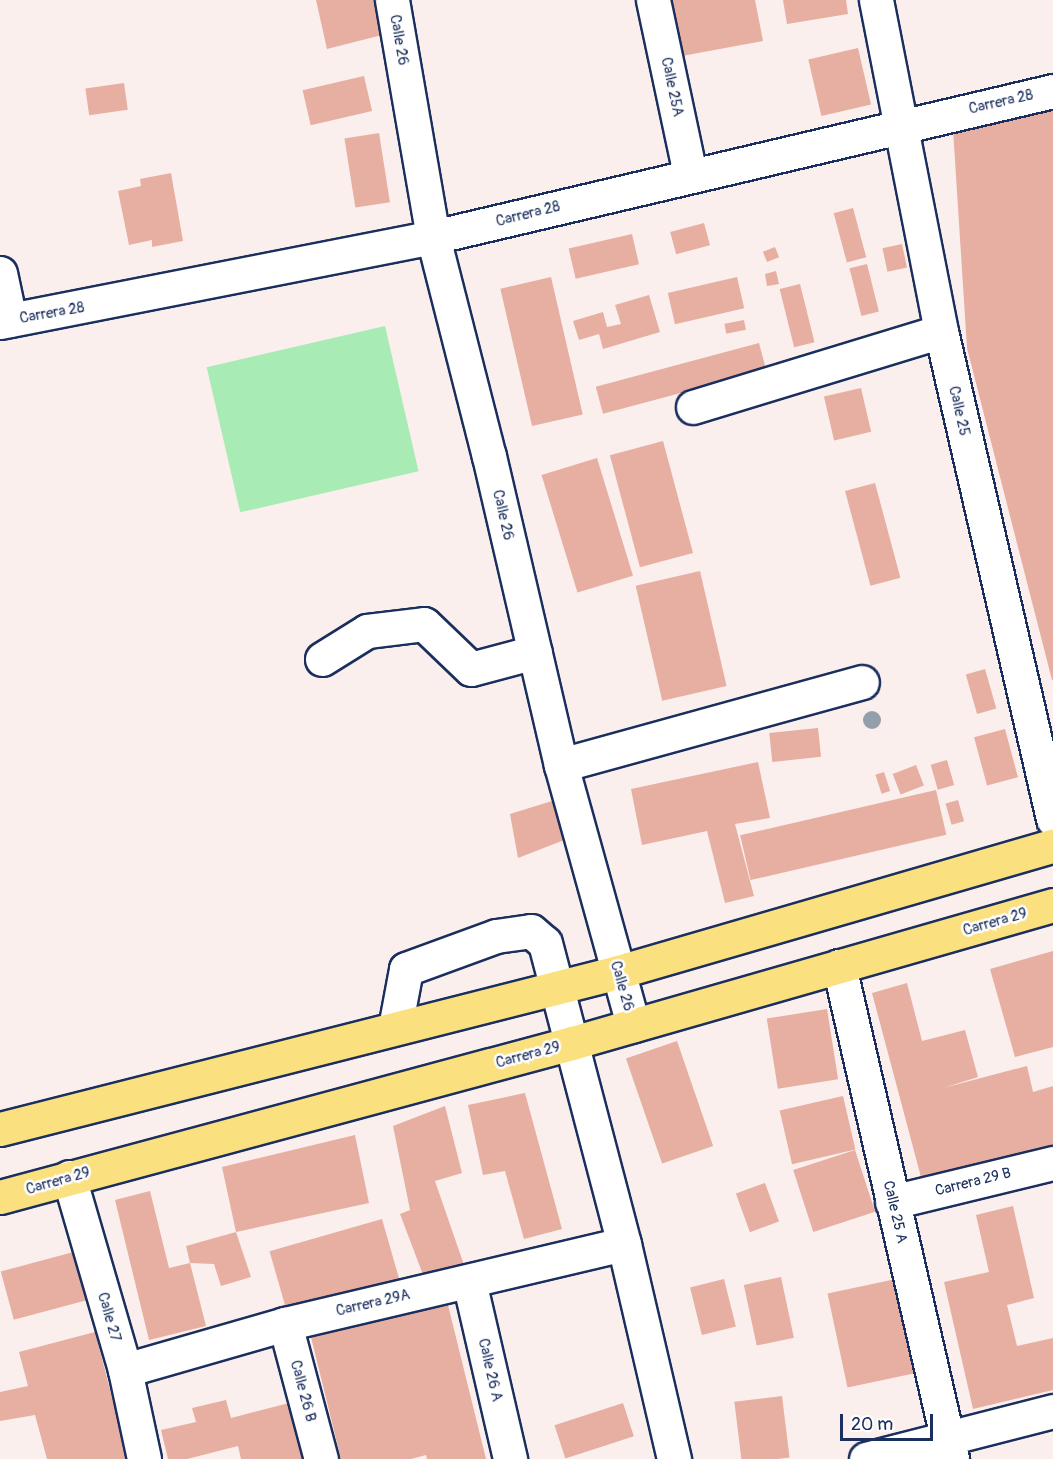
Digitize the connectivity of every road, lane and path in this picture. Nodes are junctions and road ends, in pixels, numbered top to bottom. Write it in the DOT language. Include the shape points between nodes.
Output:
graph roads {
  1 [pos="392,0"];
  2 [pos="653,0"];
  3 [pos="876,0"];
  4 [pos="1053,91"];
  5 [pos="899,126"];
  6 [pos="690,174"];
  7 [pos="433,237"];
  8 [pos="0,273"];
  9 [pos="5,321"];
  10 [pos="941,331"];
  11 [pos="693,408"];
  12 [pos="535,652"];
  13 [pos="322,658"];
  14 [pos="862,682"];
  15 [pos="561,765"];
  16 [pos="1053,819"];
  17 [pos="1053,846"];
  18 [pos="1053,905"];
  19 [pos="839,966"];
  20 [pos="618,972"];
  21 [pos="557,987"];
  22 [pos="633,1025"];
  23 [pos="395,1029"];
  24 [pos="572,1043"];
  25 [pos="0,1129"];
  26 [pos="1053,1163"];
  27 [pos="69,1177"];
  28 [pos="0,1197"];
  29 [pos="892,1202"];
  30 [pos="624,1244"];
  31 [pos="469,1281"];
  32 [pos="285,1324"];
  33 [pos="124,1370"];
  34 [pos="1053,1411"];
  35 [pos="949,1449"];
  36 [pos="144,1459"];
  37 [pos="321,1459"];
  38 [pos="510,1459"];
  39 [pos="674,1459"];
  40 [pos="866,1459"];
  1 -- 7 [label="street, Calle 26"];
  2 -- 6 [label="street, Calle 25A"];
  3 -- 5 [label="street, Calle 25"];
  4 -- 5 [label="street, Carrera 28"];
  5 -- 6 [label="street, Carrera 28"];
  5 -- 10 [label="street, Calle 25"];
  6 -- 7 [label="street, Carrera 28"];
  7 -- 9 [label="street, Carrera 28"];
  7 -- 12 [label="street, Calle 26"];
  8 -- 9 [label="street"];
  10 -- 11 [label="street"];
  10 -- 16 [label="street, Calle 25"];
  12 -- 13 [label="street" via="471,669 424,624 367,631"];
  12 -- 15 [label="street, Calle 26"];
  14 -- 15 [label="street"];
  15 -- 20 [label="street, Calle 26"];
  17 -- 20 [label="main road"];
  18 -- 19 [label="main road, Carrera 29"];
  19 -- 22 [label="main road, Carrera 29"];
  19 -- 29 [label="street, Calle 25 A"];
  20 -- 21 [label="main road"];
  20 -- 22 [label="street, Calle 26"];
  21 -- 23 [label="main road"];
  21 -- 23 [label="street" via="545,943 531,931 496,936 406,969"];
  21 -- 24 [label="street"];
  22 -- 24 [label="main road, Carrera 29"];
  23 -- 25 [label="main road"];
  24 -- 27 [label="main road, Carrera 29"];
  24 -- 30 [label="street"];
  26 -- 29 [label="street, Carrera 29 B"];
  27 -- 28 [label="main road, Carrera 29"];
  27 -- 33 [label="street, Calle 27"];
  29 -- 35 [label="street, Calle 25 A"];
  30 -- 31 [label="street, Carrera 29A"];
  30 -- 39 [label="street"];
  31 -- 32 [label="street, Carrera 29A"];
  31 -- 38 [label="street, Calle 26 A"];
  32 -- 33 [label="street, Carrera 29A"];
  32 -- 37 [label="street, Calle 26 B"];
  33 -- 36 [label="street, Calle 27"];
  34 -- 35 [label="street"];
  35 -- 40 [label="street"];
}
